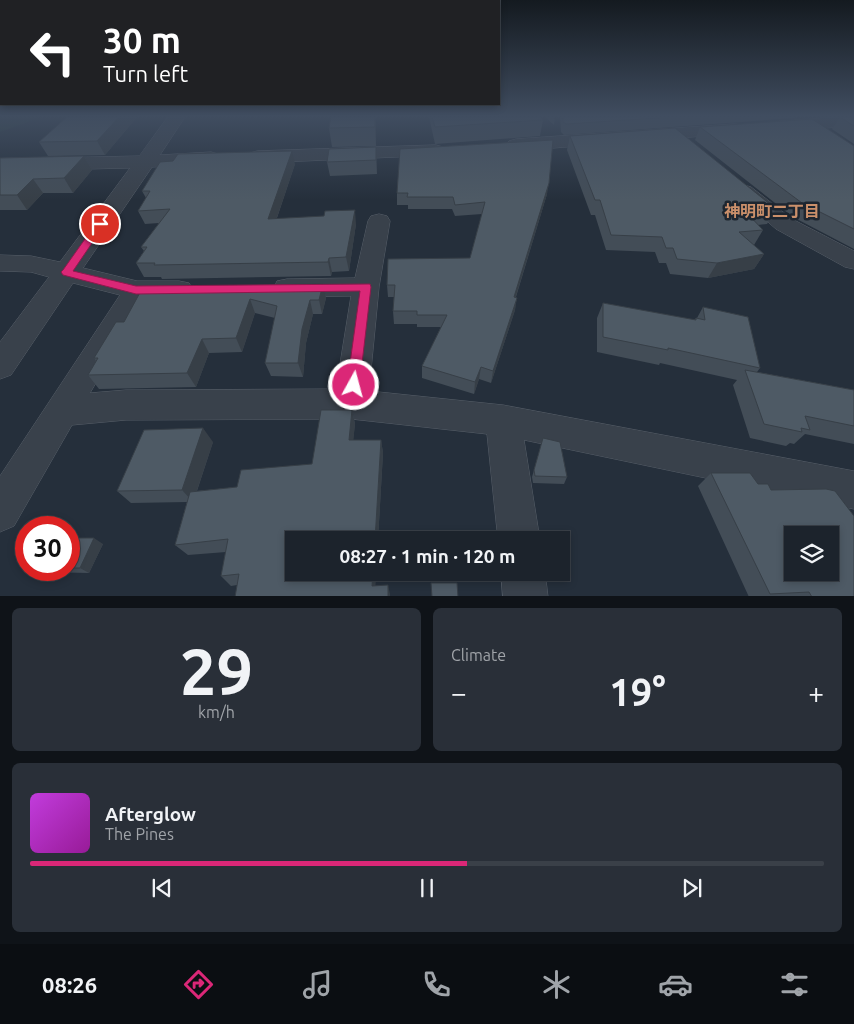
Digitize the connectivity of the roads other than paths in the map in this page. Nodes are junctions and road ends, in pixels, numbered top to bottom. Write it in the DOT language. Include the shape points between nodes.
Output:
graph roads {
  1 [pos="157,145"];
  2 [pos="518,145"];
  3 [pos="687,145"];
  4 [pos="501,146"];
  5 [pos="454,150"];
  6 [pos="696,152"];
  7 [pos="146,160"];
  8 [pos="0,165"];
  9 [pos="725,176"];
  10 [pos="379,221"];
  11 [pos="854,261"];
  12 [pos="1,264"];
  13 [pos="66,272"];
  14 [pos="366,287"];
  15 [pos="266,288"];
  16 [pos="206,289"];
  17 [pos="136,290"];
  18 [pos="0,366"];
  19 [pos="352,404"];
  20 [pos="62,410"];
  21 [pos="503,420"];
  22 [pos="851,493"];
  23 [pos="0,512"];
  24 [pos="518,531"];
  25 [pos="524,581"];
  26 [pos="526,596"];
  1 -- 7 [label="street"];
  2 -- 4 [label="street"];
  3 -- 6 [label="street"];
  5 -- 7 [label="street"];
  7 -- 8 [label="street" via="112,164"];
  7 -- 13 [label="street"];
  9 -- 11 [label="street" via="784,224"];
  10 -- 14 [label="street"];
  12 -- 13 [label="street" via="31,264"];
  13 -- 17 [label="street"];
  13 -- 18 [label="street"];
  14 -- 15 [label="street"];
  14 -- 19 [label="street"];
  16 -- 17 [label="street"];
  17 -- 20 [label="street"];
  19 -- 20 [label="street" via="126,405"];
  19 -- 21 [label="street"];
  20 -- 23 [label="street"];
  21 -- 22 [label="street"];
  21 -- 24 [label="street"];
  25 -- 26 [label="street"];
}
